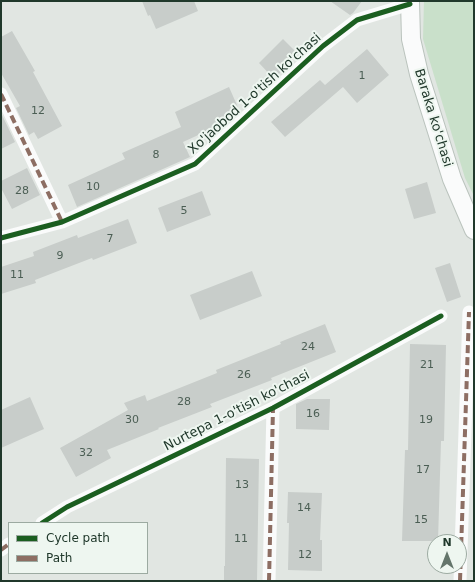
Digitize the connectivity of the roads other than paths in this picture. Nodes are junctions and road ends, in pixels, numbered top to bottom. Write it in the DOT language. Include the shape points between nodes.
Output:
graph roads {
  1 [pos="410,2"];
  2 [pos="1,94"];
  3 [pos="62,222"];
  4 [pos="474,230"];
  5 [pos="1,238"];
  6 [pos="469,312"];
  7 [pos="441,316"];
  8 [pos="274,408"];
  9 [pos="44,522"];
  10 [pos="269,581"];
  11 [pos="460,581"];
  1 -- 3 [label="street, Xo'jaobod 1-o'tish ko'chasi" via="357,20 323,46 195,164"];
  1 -- 4 [label="main road, Baraka ko'chasi" via="411,39 419,74 452,179"];
  2 -- 3 [label="street"];
  3 -- 5 [label="street, Xo'jaobod 1-o'tish ko'chasi"];
  6 -- 11 [label="street"];
  7 -- 8 [label="street, Nurtepa 1-o'tish ko'chasi"];
  8 -- 9 [label="street, Nurtepa 1-o'tish ko'chasi" via="67,507"];
  8 -- 10 [label="street"];
}
